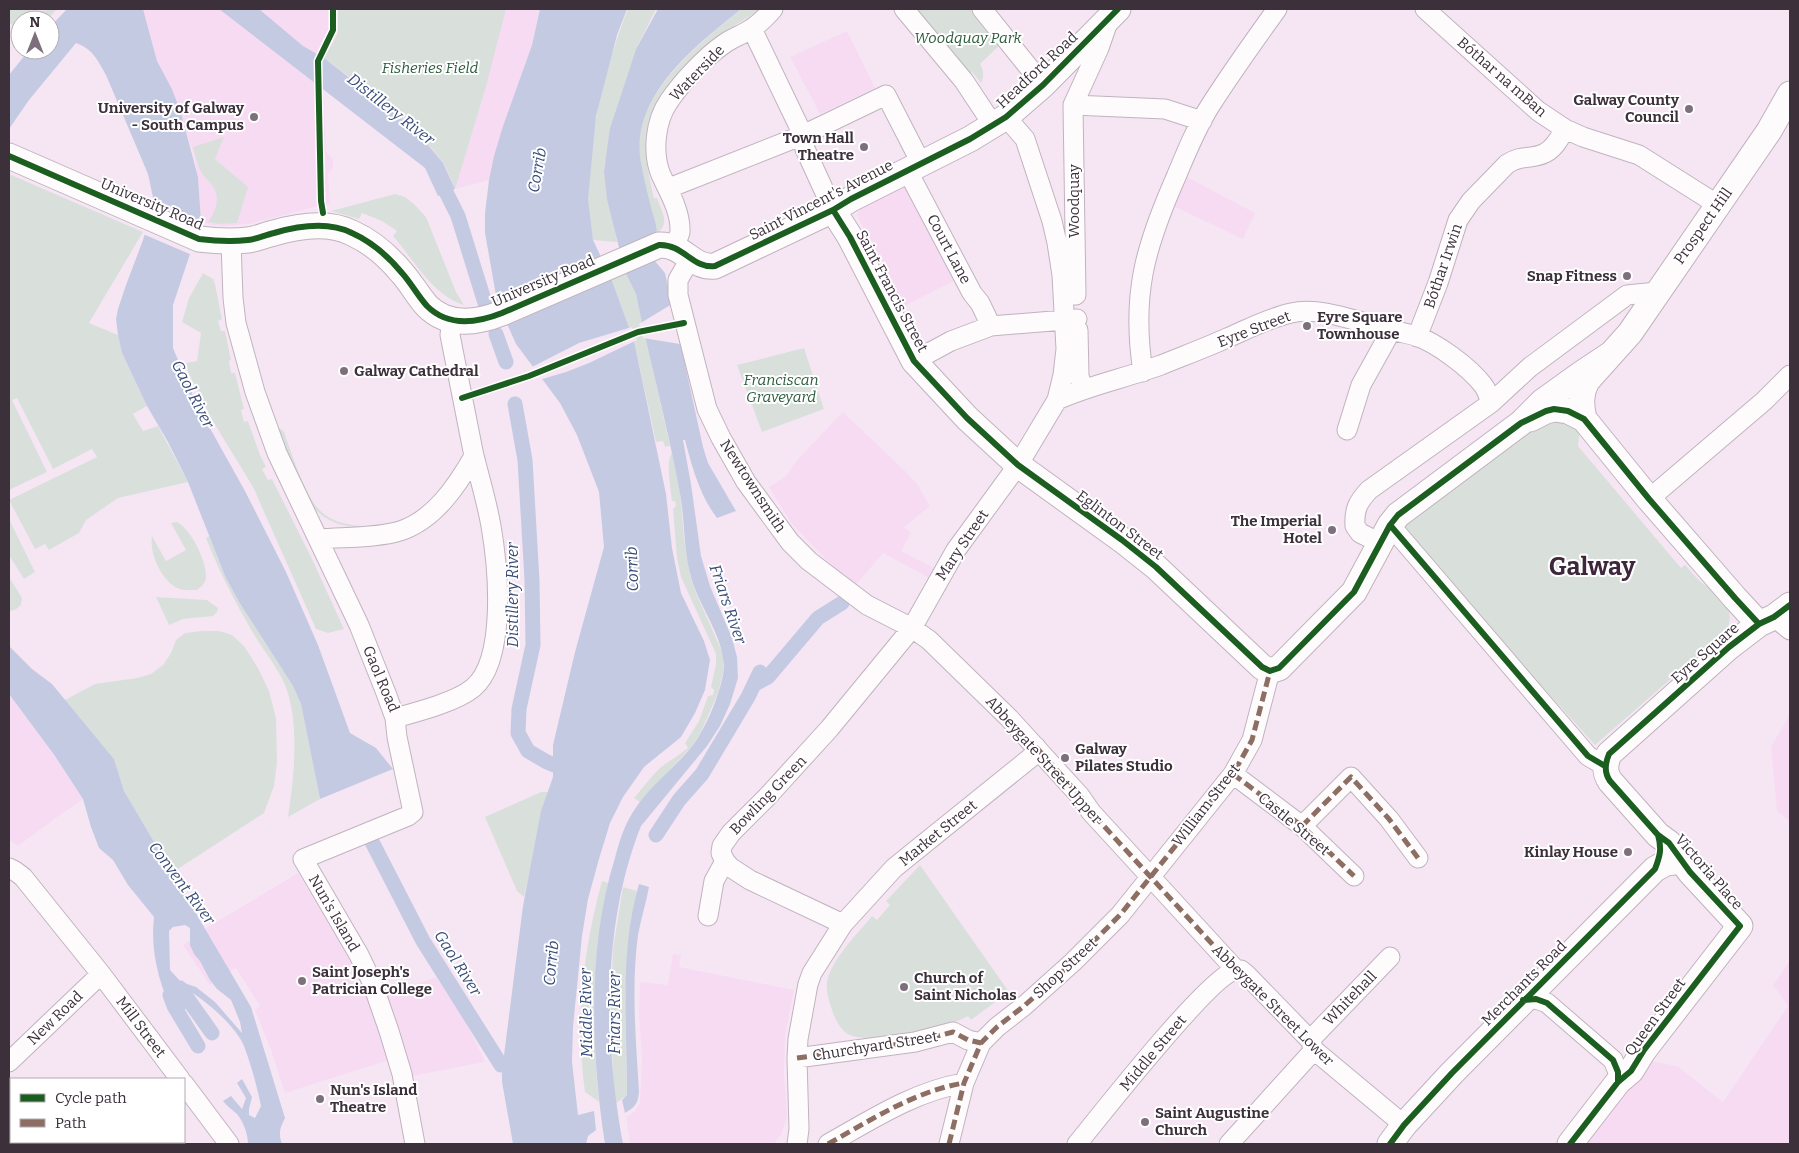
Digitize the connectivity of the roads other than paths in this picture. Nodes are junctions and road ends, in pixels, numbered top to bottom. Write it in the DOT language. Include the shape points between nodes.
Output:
graph roads {
  1 [pos="773,9"];
  2 [pos="904,9"];
  3 [pos="982,9"];
  4 [pos="1276,9"];
  5 [pos="1425,9"];
  6 [pos="1113,14"];
  7 [pos="752,28"];
  8 [pos="1043,85"];
  9 [pos="1790,94"];
  10 [pos="1073,105"];
  11 [pos="1000,121"];
  12 [pos="1202,121"];
  13 [pos="1565,129"];
  14 [pos="803,135"];
  15 [pos="9,156"];
  16 [pos="914,167"];
  17 [pos="669,188"];
  18 [pos="1718,205"];
  19 [pos="833,210"];
  20 [pos="231,242"];
  21 [pos="674,250"];
  22 [pos="1657,292"];
  23 [pos="452,320"];
  24 [pos="1071,320"];
  25 [pos="991,326"];
  26 [pos="1391,331"];
  27 [pos="1417,337"];
  28 [pos="1611,354"];
  29 [pos="914,361"];
  30 [pos="1143,372"];
  31 [pos="1790,375"];
  32 [pos="1083,389"];
  33 [pos="1560,389"];
  34 [pos="1056,400"];
  35 [pos="1491,403"];
  36 [pos="1584,420"];
  37 [pos="1521,423"];
  38 [pos="1347,430"];
  39 [pos="474,456"];
  40 [pos="1018,465"];
  41 [pos="1649,499"];
  42 [pos="1385,534"];
  43 [pos="319,539"];
  44 [pos="1778,619"];
  45 [pos="912,628"];
  46 [pos="1270,671"];
  47 [pos="395,718"];
  48 [pos="1036,747"];
  49 [pos="1605,766"];
  50 [pos="1233,774"];
  51 [pos="1302,826"];
  52 [pos="1658,835"];
  53 [pos="1418,858"];
  54 [pos="725,861"];
  55 [pos="1683,862"];
  56 [pos="9,868"];
  57 [pos="1655,869"];
  58 [pos="1150,876"];
  59 [pos="1354,876"];
  60 [pos="708,916"];
  61 [pos="843,924"];
  62 [pos="1740,926"];
  63 [pos="1390,957"];
  64 [pos="1236,970"];
  65 [pos="102,974"];
  66 [pos="1523,1000"];
  67 [pos="981,1043"];
  68 [pos="1312,1045"];
  69 [pos="797,1058"];
  70 [pos="9,1062"];
  71 [pos="179,1078"];
  72 [pos="1618,1082"];
  73 [pos="964,1083"];
  74 [pos="185,1085"];
  75 [pos="1397,1135"];
  76 [pos="229,1144"];
  77 [pos="415,1144"];
  78 [pos="797,1144"];
  79 [pos="828,1144"];
  80 [pos="949,1144"];
  81 [pos="1077,1144"];
  82 [pos="1229,1144"];
  83 [pos="1570,1144"];
  1 -- 7 [label="street, Waterside"];
  2 -- 11 [label="street, Woodquay"];
  3 -- 8 [label="street"];
  4 -- 12 [label="street"];
  5 -- 13 [label="street, Bóthar na mBan" via="1538,111"];
  6 -- 8 [label="main road, Headford Road"];
  6 -- 10 [label="street, Woodquay"];
  7 -- 14 [label="street"];
  7 -- 17 [label="street, Waterside" via="709,56 663,110 656,138 657,158"];
  8 -- 11 [label="main road, Headford Road"];
  9 -- 18 [label="main road, Prospect Hill" via="1769,131"];
  10 -- 12 [label="street" via="1165,109"];
  10 -- 24 [label="street, Woodquay" via="1075,275"];
  11 -- 16 [label="main road, Saint Vincent's Avenue"];
  11 -- 24 [label="street, Woodquay" via="1025,140 1052,221"];
  12 -- 30 [label="street" via="1159,216 1148,250 1138,312"];
  13 -- 18 [label="street, Bóthar na mBan" via="1639,155"];
  13 -- 27 [label="street, Bóthar Irwin" via="1546,153 1515,158 1471,200 1458,220"];
  14 -- 16 [label="street, Court Lane" via="886,94"];
  14 -- 17 [label="street"];
  14 -- 19 [label="street" via="805,149"];
  15 -- 20 [label="main road, University Road" via="199,239"];
  16 -- 19 [label="main road, Saint Vincent's Avenue"];
  16 -- 25 [label="street, Court Lane" via="972,293"];
  17 -- 21 [label="street, Waterside" via="680,234"];
  18 -- 22 [label="main road, Prospect Hill"];
  19 -- 21 [label="main road, Saint Vincent's Avenue" via="715,266 703,266"];
  19 -- 29 [label="main road, Saint Francis Street"];
  20 -- 23 [label="main road, University Road" via="306,227 338,227 367,241 384,254 428,306"];
  20 -- 43 [label="street, Gaol Road" via="236,324 255,392 277,453"];
  21 -- 23 [label="main road, University Road" via="502,313 476,321"];
  21 -- 45 [label="street, Newtownsmith" via="678,295 707,410 746,482 790,542 809,561 867,605"];
  22 -- 28 [label="main road, Prospect Hill" via="1630,334"];
  22 -- 35 [label="street" via="1627,295 1530,367"];
  23 -- 39 [label="street, Gaol Road" via="450,335"];
  24 -- 25 [label="street"];
  24 -- 32 [label="street, Woodquay"];
  24 -- 34 [label="street, Woodquay"];
  25 -- 29 [label="street" via="951,341"];
  26 -- 27 [label="street, Eyre Street"];
  26 -- 30 [label="street, Eyre Street" via="1343,316 1292,312"];
  26 -- 38 [label="street" via="1361,385"];
  27 -- 35 [label="street, Eyre Street" via="1452,357 1482,383"];
  28 -- 33 [label="main road, Prospect Hill"];
  28 -- 36 [label="main road, Prospect Hill" via="1582,390"];
  29 -- 40 [label="main road, Saint Francis Street" via="967,418"];
  30 -- 32 [label="street, Eyre Street"];
  31 -- 41 [label="street"];
  32 -- 34 [label="street, Eyre Street"];
  33 -- 37 [label="main road, Eyre Square"];
  34 -- 40 [label="street, Mary Street"];
  35 -- 42 [label="street" via="1381,481 1360,500 1355,526 1360,533"];
  36 -- 37 [label="main road, Eyre Square" via="1568,411 1554,410"];
  36 -- 41 [label="main road, Eyre Square"];
  37 -- 42 [label="main road, Eyre Square" via="1407,506"];
  39 -- 43 [label="street" via="438,506 409,528 398,532"];
  39 -- 47 [label="street, Gaol Road" via="491,526 496,564 496,632 488,669 464,694"];
  40 -- 45 [label="street, Mary Street" via="956,550"];
  40 -- 46 [label="main road, Eglinton Street" via="1156,567"];
  41 -- 44 [label="main road, Eyre Square" via="1735,598"];
  42 -- 46 [label="main road, Eyre Square" via="1354,592 1278,668"];
  42 -- 49 [label="street" via="1588,756"];
  43 -- 47 [label="street, Gaol Road" via="359,626"];
  44 -- 49 [label="main road, Eyre Square" via="1730,647 1609,754"];
  45 -- 48 [label="street, Abbeygate Street Upper" via="929,640"];
  45 -- 54 [label="street, Bowling Green" via="829,729 726,839 721,853"];
  46 -- 50 [label="street, William Street" via="1252,740"];
  47 -- 77 [label="street, Nun's Island" via="413,812 303,859 372,982 402,1074"];
  48 -- 58 [label="street, Abbeygate Street Upper"];
  48 -- 61 [label="street, Market Street" via="1034,755 894,868"];
  49 -- 52 [label="main road, Victoria Place" via="1610,781"];
  50 -- 51 [label="street, Castle Street"];
  50 -- 58 [label="street, William Street"];
  51 -- 53 [label="street" via="1351,777 1389,819"];
  51 -- 59 [label="street, Castle Street"];
  52 -- 55 [label="main road, Victoria Place" via="1669,843"];
  52 -- 57 [label="main road" via="1661,853"];
  54 -- 60 [label="street" via="714,881"];
  54 -- 61 [label="street" via="750,880"];
  55 -- 57 [label="main road, Merchants Road" via="1666,863"];
  55 -- 62 [label="main road, Victoria Place"];
  56 -- 65 [label="street, Mill Street" via="23,877"];
  57 -- 66 [label="main road, Merchants Road"];
  58 -- 64 [label="street, Abbeygate Street Lower"];
  58 -- 67 [label="street, Shop Street" via="1120,915 1073,962"];
  61 -- 69 [label="street, Market Street" via="808,984"];
  62 -- 72 [label="main road, Queen Street" via="1631,1071"];
  63 -- 68 [label="street, Whitehall"];
  64 -- 68 [label="street, Abbeygate Street Lower" via="1247,975"];
  64 -- 81 [label="street, Middle Street" via="1207,991"];
  65 -- 70 [label="street, New Road"];
  65 -- 71 [label="street, Mill Street"];
  66 -- 72 [label="street" via="1536,998 1548,1003 1613,1060"];
  66 -- 75 [label="main road, Merchants Road"];
  67 -- 69 [label="street, Churchyard Street" via="953,1032 915,1042"];
  67 -- 73 [label="street, Shop Street"];
  68 -- 75 [label="street, Abbeygate Street Lower"];
  68 -- 82 [label="street, Whitehall"];
  69 -- 78 [label="street, Market Street"];
  72 -- 83 [label="main road, Queen Street"];
  73 -- 79 [label="street" via="945,1086 893,1108"];
  73 -- 80 [label="street, Shop Street"];
  74 -- 76 [label="street"];
}
